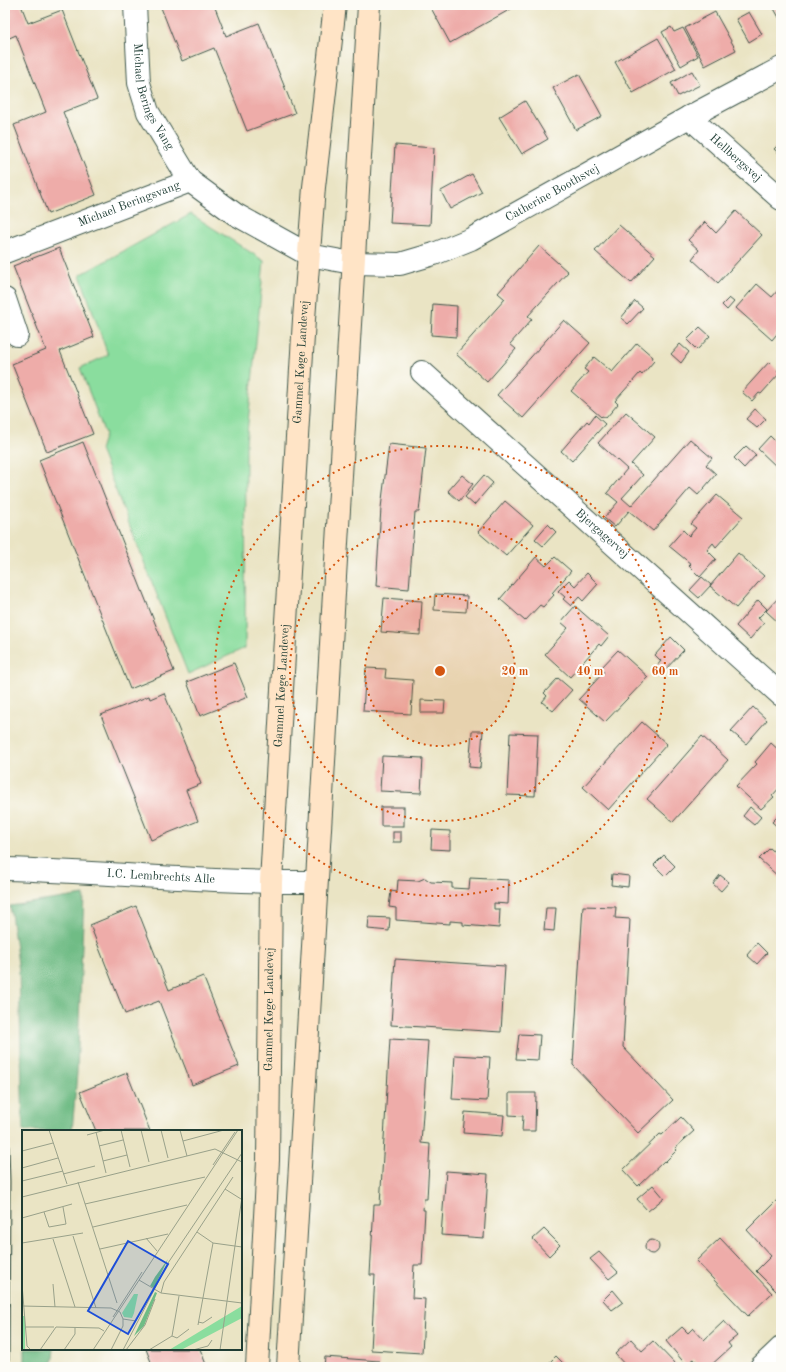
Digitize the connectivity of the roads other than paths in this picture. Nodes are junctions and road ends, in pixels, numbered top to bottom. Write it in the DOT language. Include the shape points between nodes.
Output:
graph roads {
  1 [pos="135,5"];
  2 [pos="335,5"];
  3 [pos="369,5"];
  4 [pos="781,68"];
  5 [pos="689,117"];
  6 [pos="190,181"];
  7 [pos="781,199"];
  8 [pos="5,252"];
  9 [pos="309,255"];
  10 [pos="352,263"];
  11 [pos="5,298"];
  12 [pos="16,335"];
  13 [pos="422,372"];
  14 [pos="781,695"];
  15 [pos="5,870"];
  16 [pos="271,882"];
  17 [pos="316,882"];
  18 [pos="781,1348"];
  19 [pos="257,1367"];
  20 [pos="288,1367"];
  21 [pos="761,1367"];
  1 -- 6 [label="street, Michael Berings Vang" via="139,83 148,112"];
  2 -- 9 [label="main road, Gammel Køge Landevej" via="314,187"];
  3 -- 10 [label="main road"];
  4 -- 5 [label="street, Catherine Boothsvej"];
  5 -- 7 [label="street, Hellbergsvej"];
  5 -- 10 [label="street, Catherine Boothsvej" via="471,239 400,264"];
  6 -- 8 [label="street, Michael Beringsvang"];
  6 -- 9 [label="street, Michael Beringsvang" via="235,214"];
  9 -- 10 [label="street, Catherine Boothsvej"];
  9 -- 16 [label="main road, Gammel Køge Landevej"];
  10 -- 17 [label="main road"];
  11 -- 12 [label="street"];
  13 -- 14 [label="street, Bjergagervej"];
  15 -- 16 [label="street, I.C. Lembrechts Alle" via="75,871"];
  16 -- 17 [label="street, I.C. Lembrechts Alle"];
  16 -- 19 [label="main road, Gammel Køge Landevej" via="268,1160"];
  17 -- 20 [label="main road"];
  18 -- 21 [label="street"];
}
